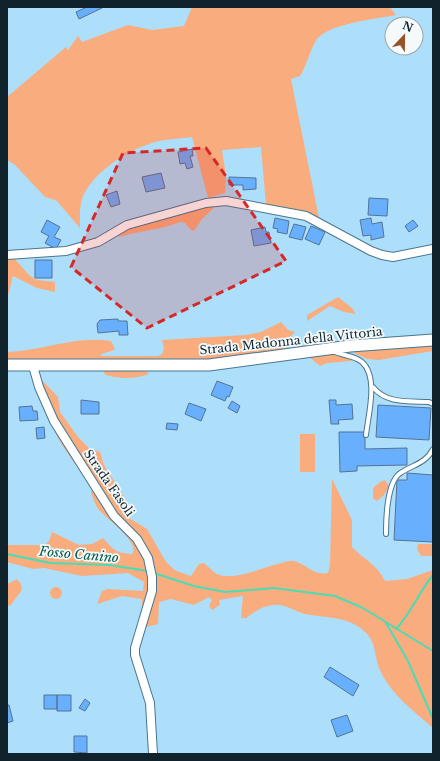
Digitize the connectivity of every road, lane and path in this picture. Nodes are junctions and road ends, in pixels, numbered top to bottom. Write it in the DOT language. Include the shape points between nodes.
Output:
graph roads {
  1 [pos="433,250"];
  2 [pos="7,255"];
  3 [pos="433,340"];
  4 [pos="329,349"];
  5 [pos="7,365"];
  6 [pos="33,366"];
  7 [pos="373,387"];
  8 [pos="433,404"];
  9 [pos="366,435"];
  10 [pos="433,449"];
  11 [pos="386,534"];
  12 [pos="153,754"];
  1 -- 2 [label="street" via="393,256 382,255 306,216 226,201 206,203 127,225 98,242 66,251"];
  3 -- 4 [label="street, Strada Madonna della Vittoria"];
  4 -- 6 [label="street, Strada Madonna della Vittoria" via="209,365"];
  4 -- 7 [label="lane" via="362,362"];
  5 -- 6 [label="street, Strada Madonna della Vittoria"];
  6 -- 12 [label="street, Strada Fasoli" via="54,421 110,510 137,539 149,562 152,591 135,655 150,703"];
  7 -- 8 [label="lane" via="379,395 392,400"];
  7 -- 9 [label="lane"];
  10 -- 11 [label="lane" via="421,464 399,474 394,480 386,517"];
}
